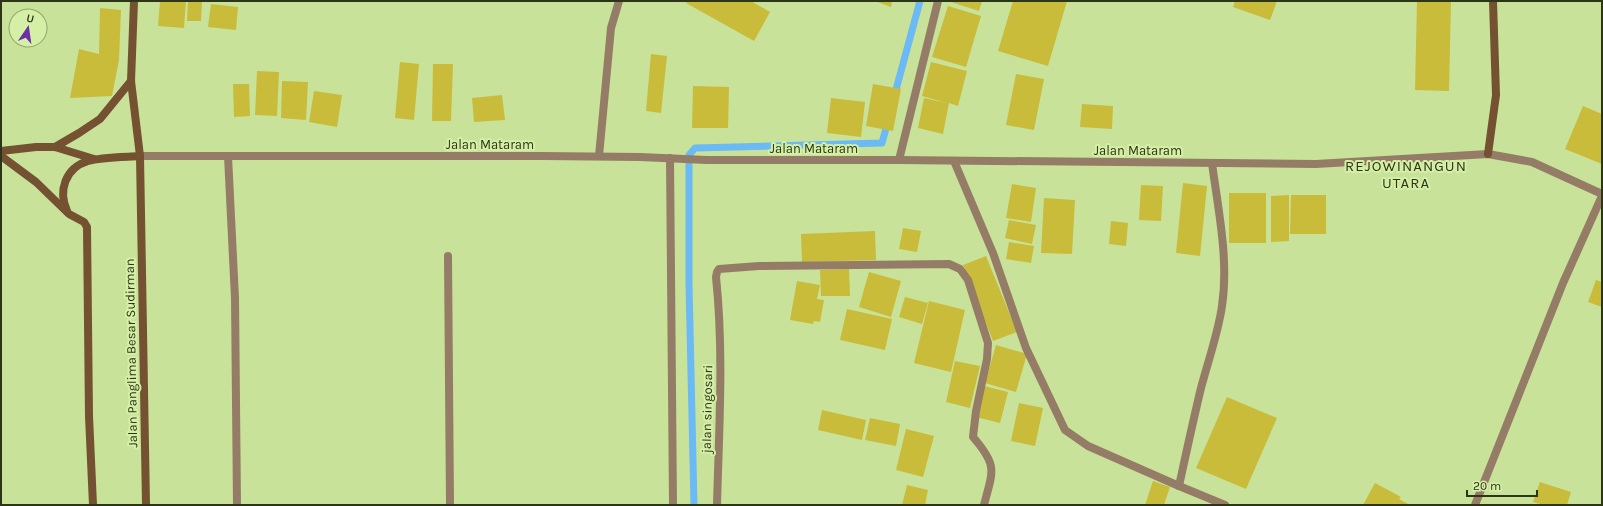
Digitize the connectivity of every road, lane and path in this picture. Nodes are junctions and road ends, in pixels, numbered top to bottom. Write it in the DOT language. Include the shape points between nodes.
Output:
graph roads {
  1 [pos="134,1"];
  2 [pos="619,1"];
  3 [pos="938,1"];
  4 [pos="1493,1"];
  5 [pos="131,81"];
  6 [pos="55,147"];
  7 [pos="1,151"];
  8 [pos="1488,154"];
  9 [pos="1,156"];
  10 [pos="140,156"];
  11 [pos="228,156"];
  12 [pos="599,156"];
  13 [pos="670,158"];
  14 [pos="99,160"];
  15 [pos="899,160"];
  16 [pos="954,161"];
  17 [pos="1212,163"];
  18 [pos="1602,195"];
  19 [pos="69,214"];
  20 [pos="448,256"];
  21 [pos="1179,486"];
  22 [pos="93,505"];
  23 [pos="146,505"];
  24 [pos="237,505"];
  25 [pos="450,505"];
  26 [pos="673,505"];
  27 [pos="717,505"];
  28 [pos="984,505"];
  29 [pos="1225,505"];
  30 [pos="1474,505"];
  1 -- 5 [label="main road, Jalan Panglima Besar Sudirman"];
  2 -- 12 [label="street" via="611,28 607,56"];
  3 -- 15 [label="street"];
  4 -- 8 [label="main road" via="1496,94"];
  5 -- 6 [label="main road" via="100,119"];
  5 -- 10 [label="main road, Jalan Panglima Besar Sudirman"];
  6 -- 7 [label="main road"];
  6 -- 14 [label="main road"];
  8 -- 17 [label="street, Jalan Mataram" via="1316,164"];
  8 -- 18 [label="street, Jalan Mataram" via="1532,162"];
  9 -- 19 [label="main road" via="36,182"];
  10 -- 11 [label="street, Jalan Mataram"];
  10 -- 14 [label="main road"];
  10 -- 23 [label="main road, Jalan Panglima Besar Sudirman"];
  11 -- 12 [label="street, Jalan Mataram"];
  11 -- 24 [label="street" via="235,298"];
  12 -- 13 [label="street, Jalan Mataram"];
  13 -- 15 [label="street, Jalan Mataram"];
  13 -- 26 [label="street"];
  14 -- 19 [label="main road" via="88,161 78,166 64,182 62,193"];
  15 -- 16 [label="street, Jalan Mataram"];
  16 -- 17 [label="street, Jalan Mataram"];
  16 -- 21 [label="street" via="993,253 1026,348 1064,430 1088,446"];
  17 -- 21 [label="street" via="1222,236 1222,305 1217,335 1201,388"];
  18 -- 30 [label="street" via="1563,283"];
  19 -- 22 [label="main road" via="84,222 87,227 89,416"];
  20 -- 25 [label="street"];
  21 -- 29 [label="street"];
  27 -- 28 [label="street, jalan singosari" via="720,313 716,277 719,269 759,266 949,264 960,269 968,280 988,343 973,437 985,450 991,463 991,476"];
}
